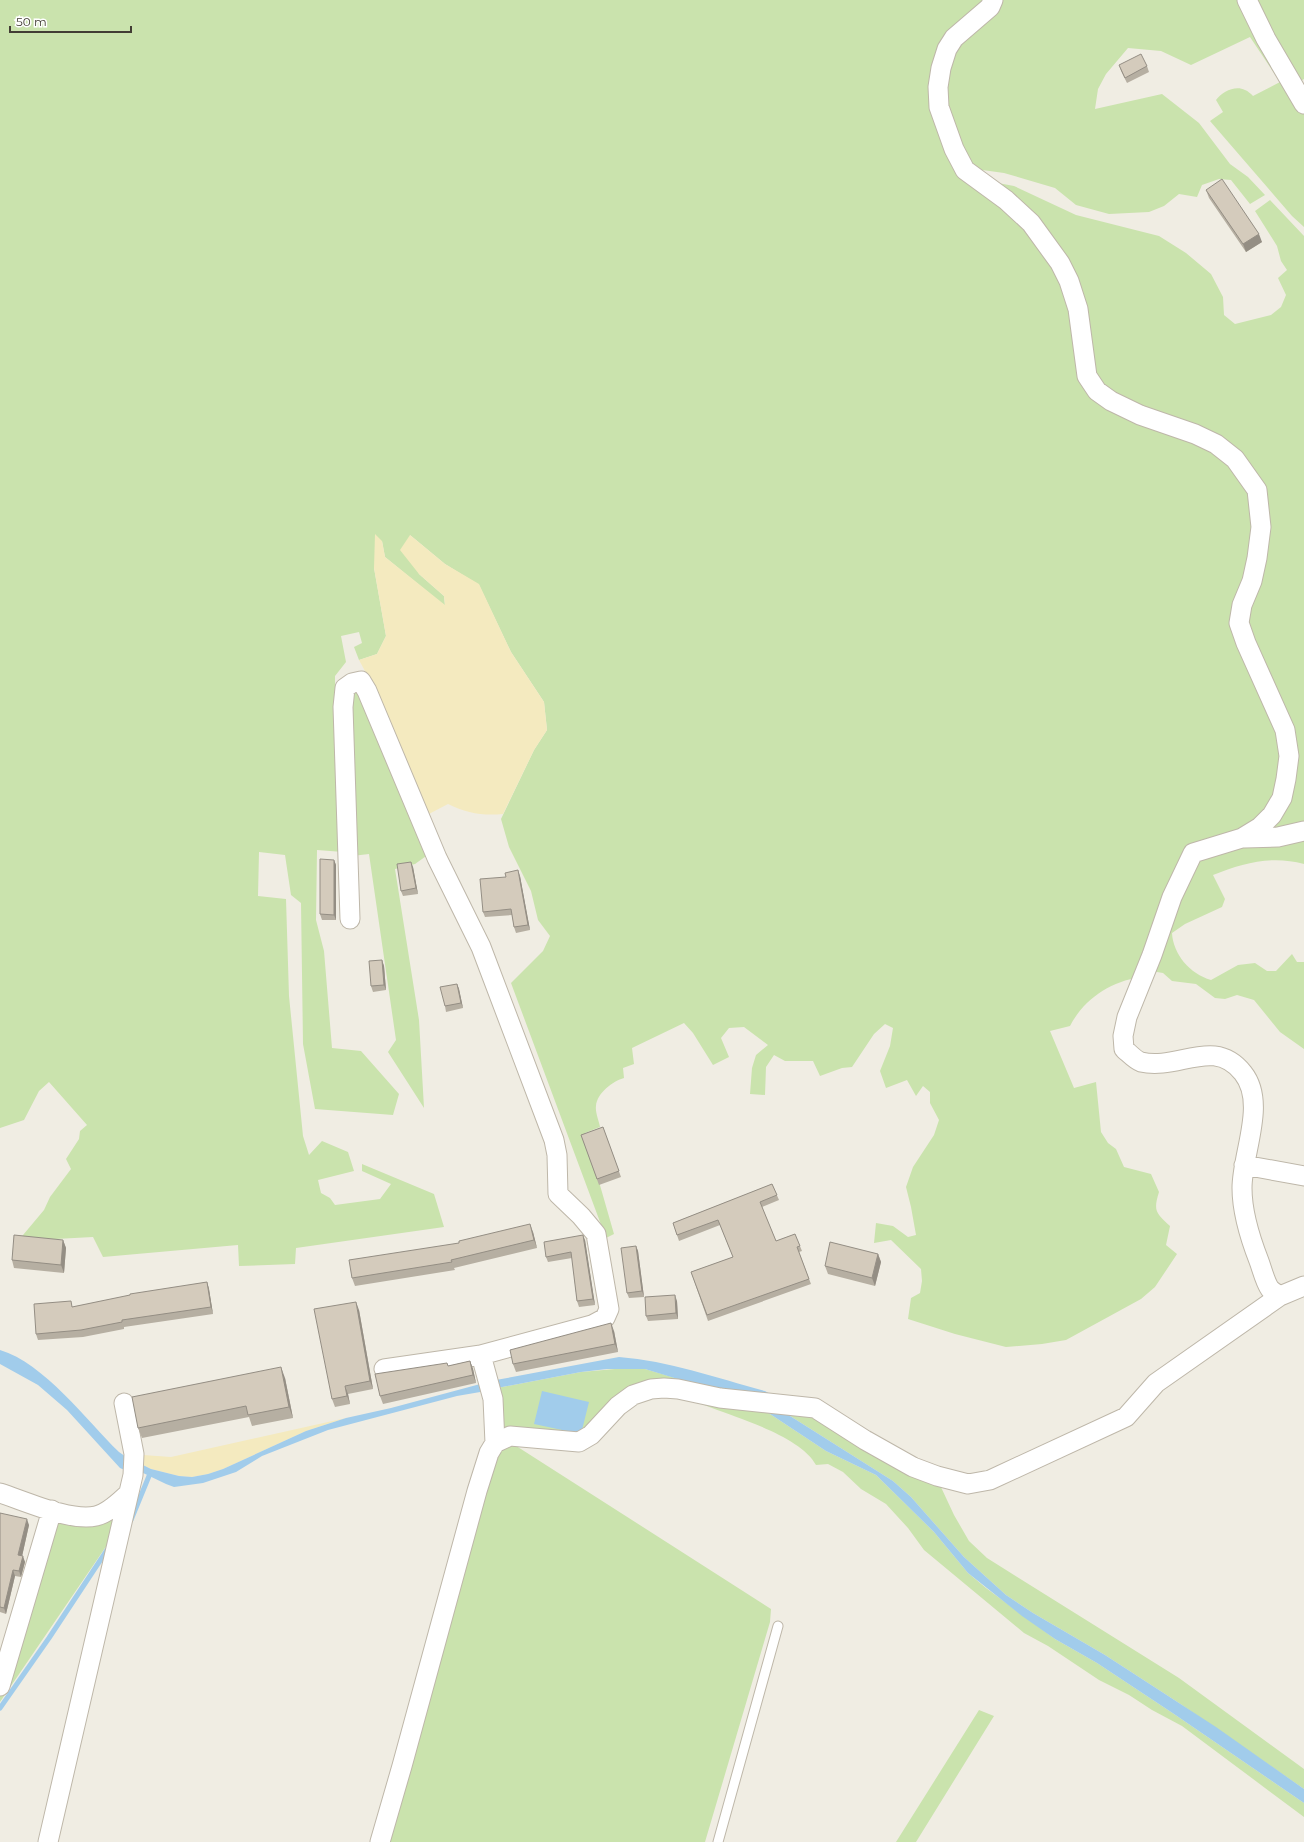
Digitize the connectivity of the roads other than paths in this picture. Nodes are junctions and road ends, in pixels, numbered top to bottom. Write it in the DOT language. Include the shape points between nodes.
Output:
graph roads {
  1 [pos="993,0"];
  2 [pos="1247,0"];
  3 [pos="1304,104"];
  4 [pos="1304,831"];
  5 [pos="1242,838"];
  6 [pos="350,919"];
  7 [pos="1244,1165"];
  8 [pos="1304,1176"];
  9 [pos="1304,1286"];
  10 [pos="1280,1296"];
  11 [pos="483,1363"];
  12 [pos="384,1369"];
  13 [pos="124,1402"];
  14 [pos="495,1443"];
  15 [pos="131,1484"];
  16 [pos="0,1493"];
  17 [pos="52,1510"];
  18 [pos="778,1626"];
  19 [pos="6,1644"];
  20 [pos="0,1686"];
  21 [pos="48,1842"];
  22 [pos="380,1842"];
  23 [pos="718,1842"];
  1 -- 5 [label="street" via="990,7 954,38 947,49 941,68 938,87 939,107 954,149 965,170 1006,200 1031,223 1060,263 1078,309 1086,376 1097,391 1111,402 1216,444 1235,459 1257,490 1261,528 1257,558 1239,623 1285,730 1289,756 1282,798 1272,815 1260,827"];
  2 -- 3 [label="street" via="1266,39"];
  4 -- 5 [label="street" via="1278,837"];
  5 -- 7 [label="street" via="1193,853 1172,897 1127,1017 1123,1036 1124,1049 1139,1062 1154,1063 1209,1055 1223,1056 1244,1073 1250,1085 1254,1104"];
  6 -- 11 [label="street" via="344,707 345,688 361,681 437,858 481,947 554,1140 558,1194 596,1234 609,1310 605,1318 592,1325"];
  7 -- 8 [label="street"];
  7 -- 10 [label="street" via="1243,1209 1255,1252 1270,1289"];
  9 -- 10 [label="street"];
  10 -- 14 [label="street" via="1156,1382 1126,1417 990,1480 968,1484 912,1467 815,1408 720,1398 678,1389 651,1389 633,1395 618,1406 591,1435 579,1442 510,1436"];
  11 -- 12 [label="street"];
  11 -- 14 [label="street" via="493,1399"];
  13 -- 15 [label="street" via="134,1454"];
  14 -- 22 [label="street" via="489,1453 477,1491"];
  15 -- 17 [label="street" via="110,1509 97,1516 79,1517"];
  15 -- 21 [label="street"];
  16 -- 17 [label="street"];
  17 -- 19 [label="street"];
  18 -- 23 [label="lane"];
  19 -- 20 [label="street"];
}
